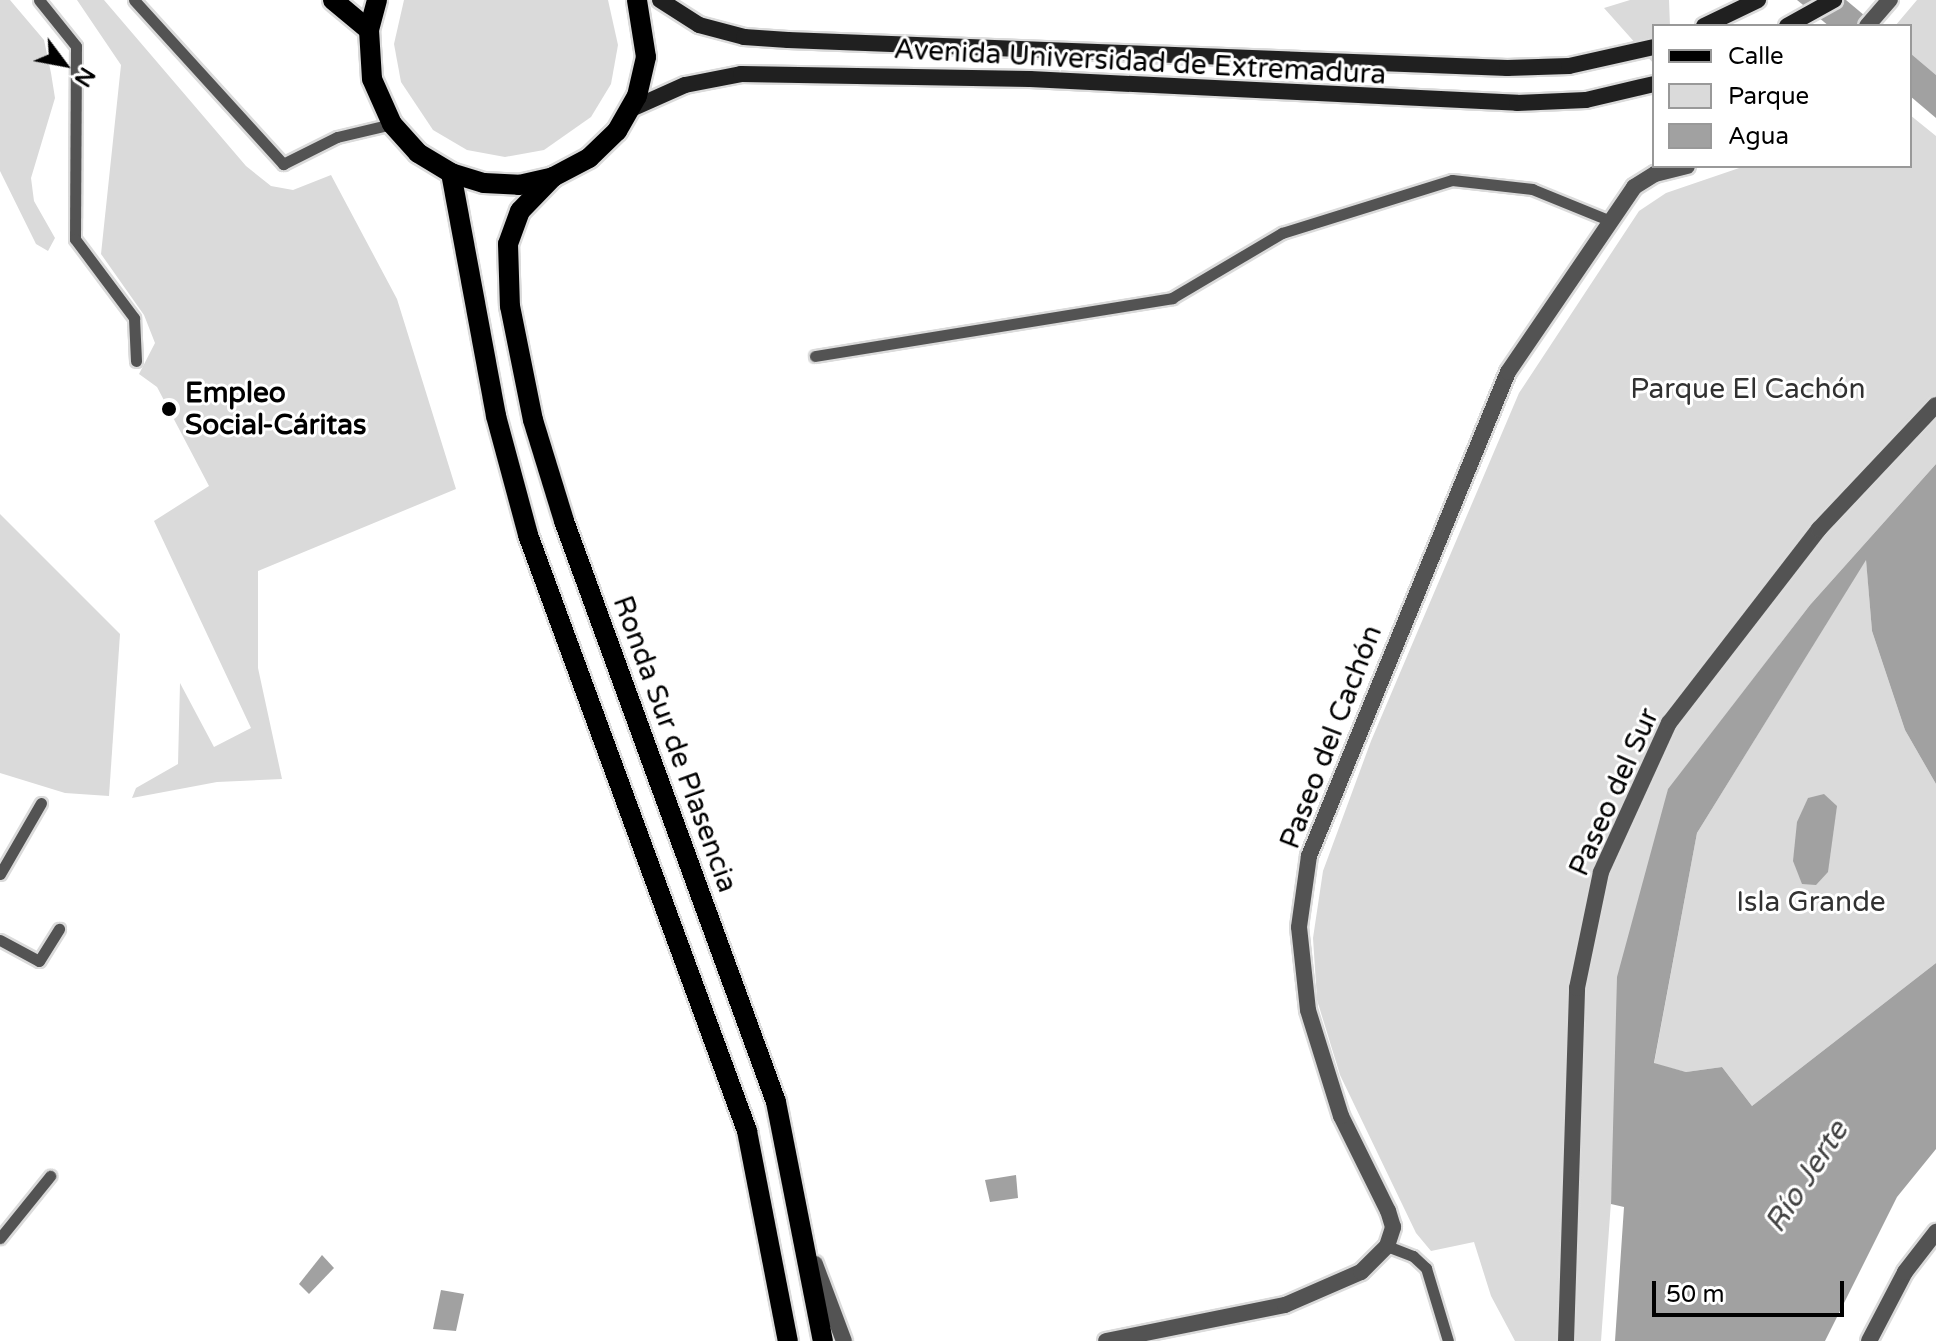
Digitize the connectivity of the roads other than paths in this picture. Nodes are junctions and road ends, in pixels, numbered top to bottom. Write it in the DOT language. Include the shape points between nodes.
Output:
graph roads {
  1 [pos="39,0"];
  2 [pos="134,0"];
  3 [pos="333,0"];
  4 [pos="377,0"];
  5 [pos="637,0"];
  6 [pos="660,0"];
  7 [pos="1758,0"];
  8 [pos="1834,0"];
  9 [pos="1888,2"];
  10 [pos="1708,24"];
  11 [pos="1791,24"];
  12 [pos="1869,24"];
  13 [pos="369,30"];
  14 [pos="1652,47"];
  15 [pos="1652,84"];
  16 [pos="629,110"];
  17 [pos="392,124"];
  18 [pos="1679,168"];
  19 [pos="451,173"];
  20 [pos="553,177"];
  21 [pos="1611,221"];
  22 [pos="815,356"];
  23 [pos="136,361"];
  24 [pos="1936,405"];
  25 [pos="41,803"];
  26 [pos="0,874"];
  27 [pos="59,929"];
  28 [pos="0,940"];
  29 [pos="50,1176"];
  30 [pos="1936,1232"];
  31 [pos="0,1238"];
  32 [pos="808,1246"];
  33 [pos="1387,1246"];
  34 [pos="779,1279"];
  35 [pos="779,1341"];
  36 [pos="788,1341"];
  37 [pos="823,1341"];
  38 [pos="844,1341"];
  39 [pos="1106,1341"];
  40 [pos="1448,1341"];
  41 [pos="1566,1341"];
  42 [pos="1869,1341"];
  1 -- 23 [label="lane" via="76,46 75,239 134,318"];
  2 -- 17 [label="lane" via="283,164 337,137"];
  3 -- 13 [label="main road"];
  4 -- 13 [label="main road, Ronda Sur de Plasencia"];
  5 -- 16 [label="main road, Ronda Sur de Plasencia" via="646,57"];
  6 -- 14 [label="main road, Avenida Universidad de Extremadura" via="699,25 788,40 1507,68 1569,66"];
  7 -- 10 [label="main road"];
  8 -- 11 [label="main road"];
  9 -- 12 [label="street"];
  13 -- 17 [label="main road, Ronda Sur de Plasencia" via="372,79"];
  15 -- 16 [label="main road, Avenida Universidad de Extremadura" via="1586,100 1517,103 1030,79 741,74 685,85"];
  16 -- 20 [label="main road, Ronda Sur de Plasencia" via="617,131 589,158"];
  17 -- 19 [label="main road, Ronda Sur de Plasencia" via="418,153"];
  18 -- 21 [label="street, Paseo del Cachón" via="1634,187"];
  19 -- 20 [label="main road, Ronda Sur de Plasencia" via="484,183 519,185"];
  19 -- 34 [label="main road" via="496,416 528,535 747,1131"];
  20 -- 32 [label="main road, Ronda Sur de Plasencia" via="520,211 508,244 510,306 533,420 564,521 776,1102"];
  21 -- 22 [label="lane" via="1532,189 1452,180 1282,233 1172,298"];
  21 -- 33 [label="street, Paseo del Cachón" via="1508,372 1309,856 1299,927 1308,1010 1341,1116 1388,1211 1393,1227"];
  24 -- 41 [label="street, Paseo del Sur" via="1819,529 1669,723 1601,872 1577,988"];
  25 -- 26 [label="lane"];
  27 -- 28 [label="lane" via="39,961"];
  29 -- 31 [label="lane"];
  30 -- 42 [label="street" via="1905,1272"];
  32 -- 37 [label="main road, Ronda Sur de Plasencia"];
  32 -- 38 [label="street"];
  33 -- 39 [label="street" via="1361,1272 1285,1305"];
  33 -- 40 [label="lane" via="1413,1256 1426,1268"];
  34 -- 35 [label="street"];
  34 -- 36 [label="main road"];
}
